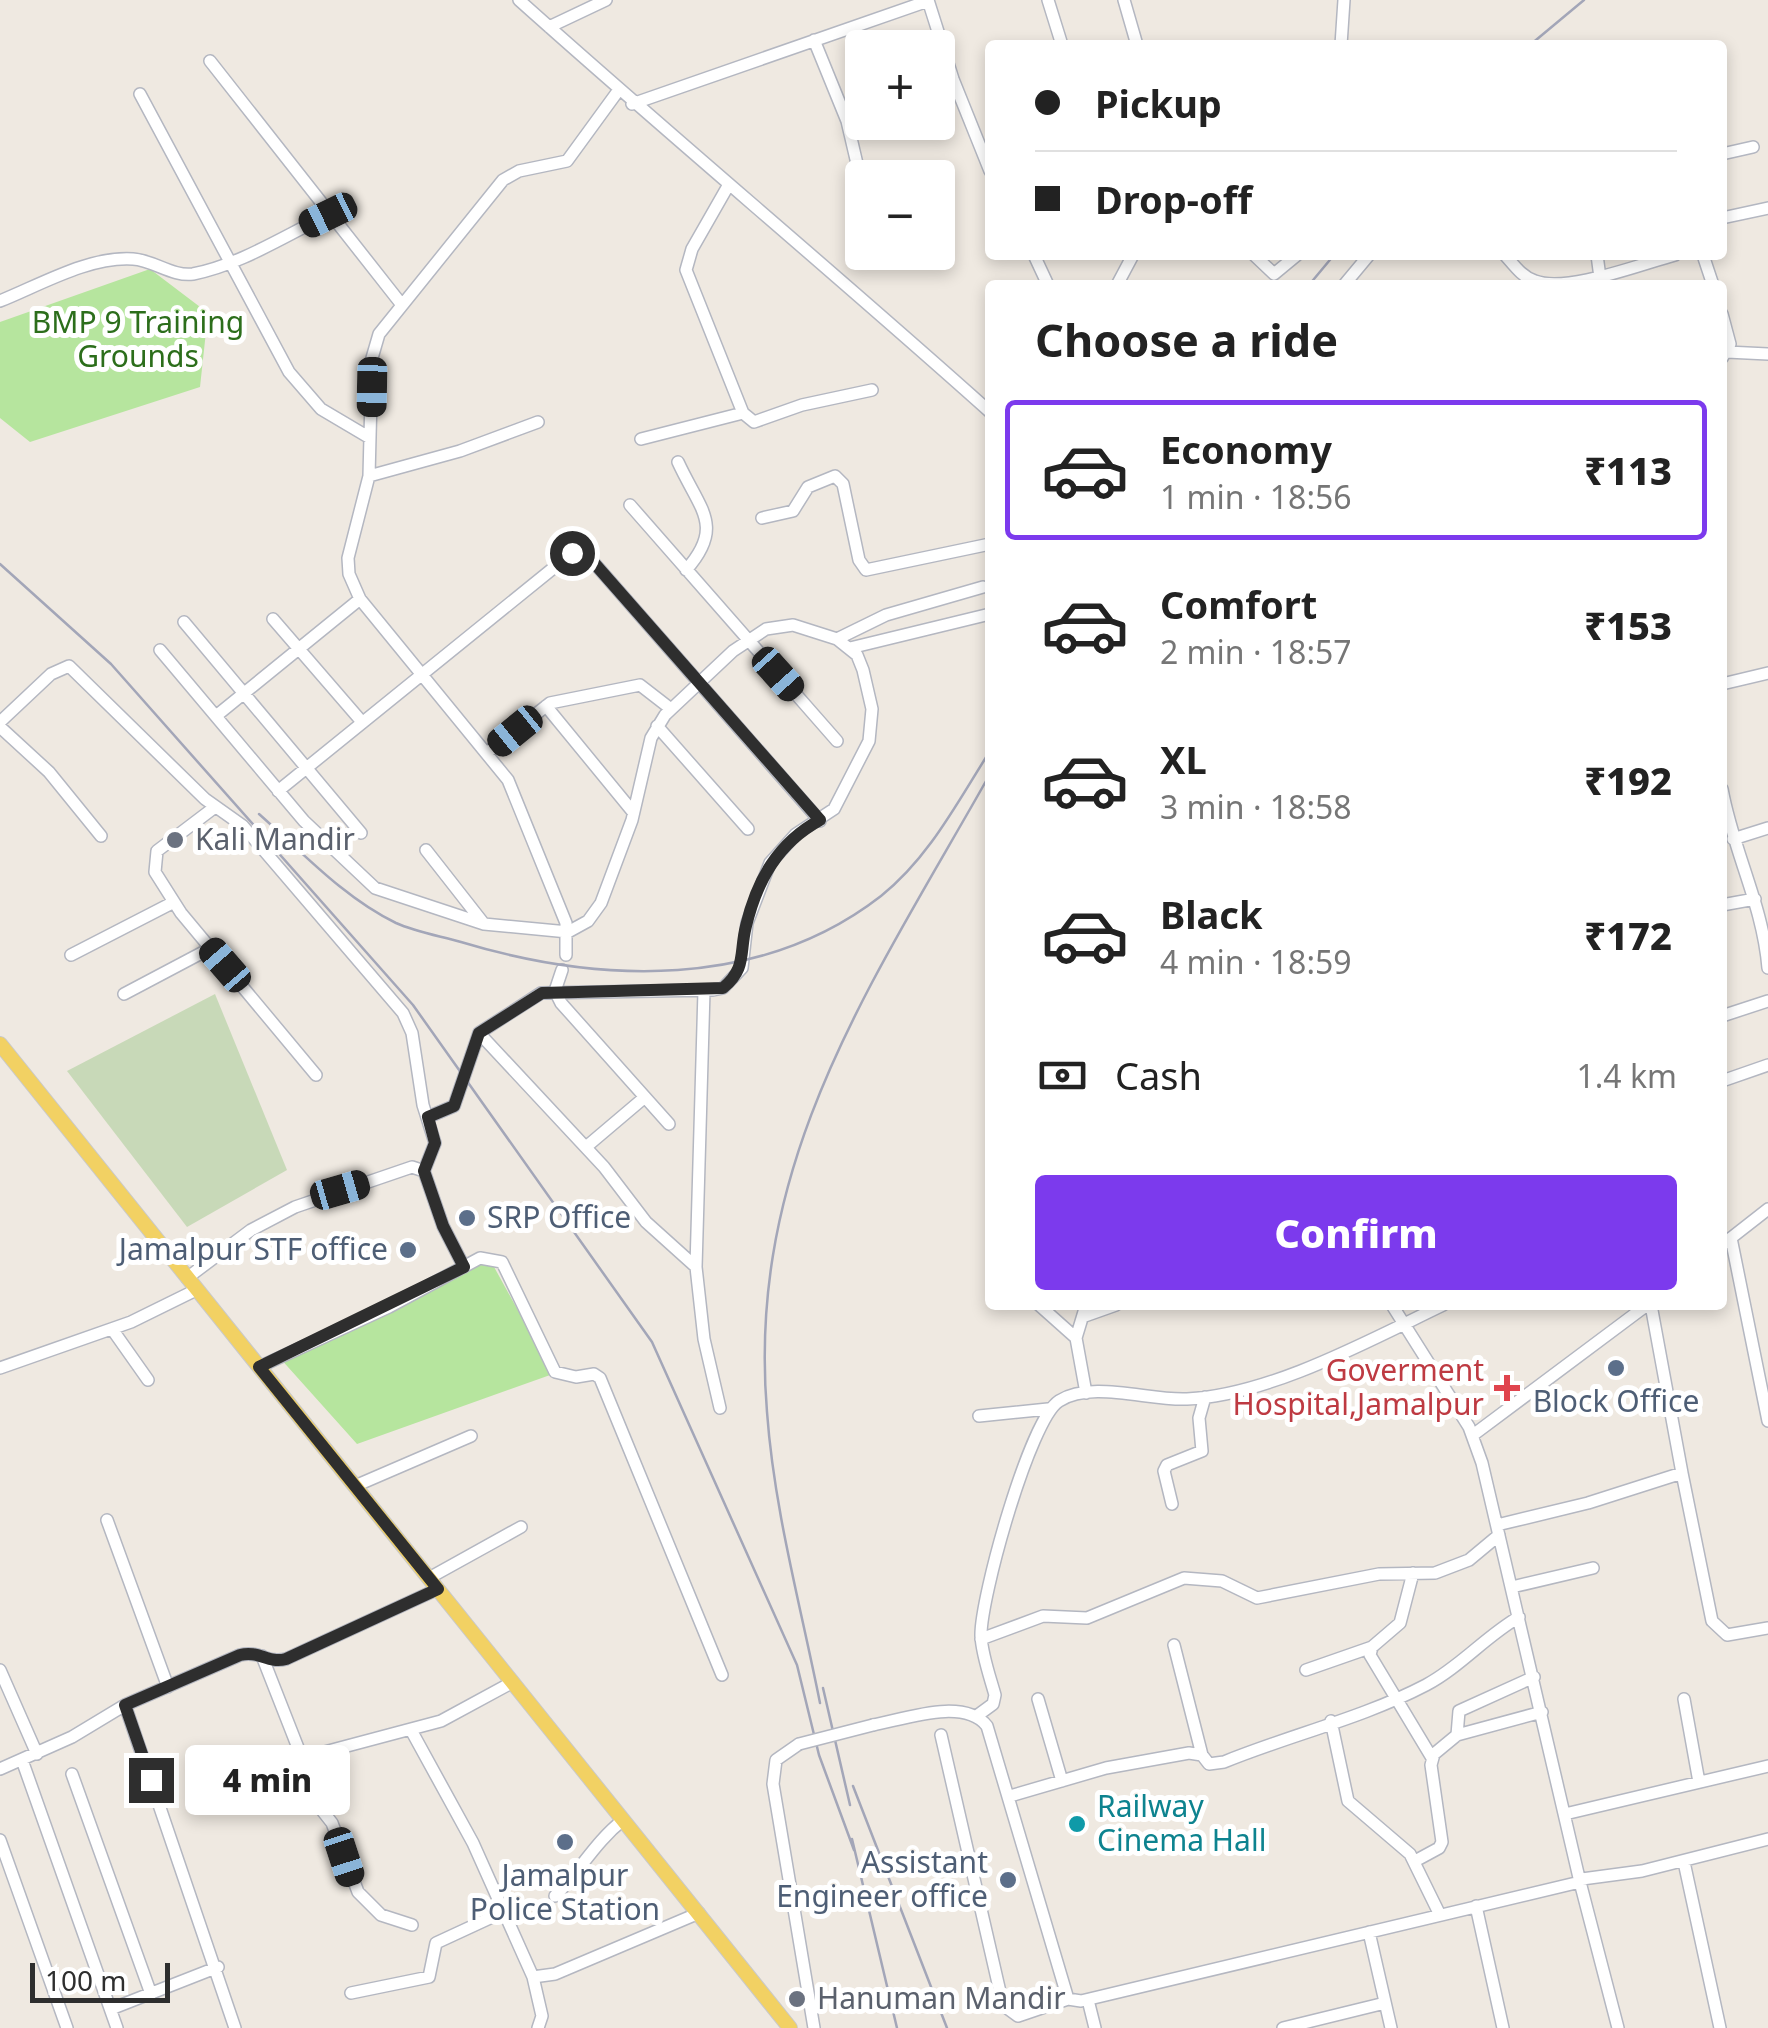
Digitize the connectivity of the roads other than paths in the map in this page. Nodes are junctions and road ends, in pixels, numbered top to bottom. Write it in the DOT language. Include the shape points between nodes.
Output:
graph roads {
  1 [pos="519,0"];
  2 [pos="606,0"];
  3 [pos="928,0"];
  4 [pos="1048,0"];
  5 [pos="1124,0"];
  6 [pos="1344,0"];
  7 [pos="549,27"];
  8 [pos="814,40"];
  9 [pos="1060,40"];
  10 [pos="1136,40"];
  11 [pos="1340,40"];
  12 [pos="210,61"];
  13 [pos="618,92"];
  14 [pos="140,94"];
  15 [pos="632,104"];
  16 [pos="1753,147"];
  17 [pos="1727,153"];
  18 [pos="985,159"];
  19 [pos="857,160"];
  20 [pos="728,186"];
  21 [pos="1768,208"];
  22 [pos="328,215"];
  23 [pos="1727,217"];
  24 [pos="1260,260"];
  25 [pos="1292,260"];
  26 [pos="1365,260"];
  27 [pos="1510,260"];
  28 [pos="1660,260"];
  29 [pos="228,263"];
  30 [pos="1348,280"];
  31 [pos="1536,280"];
  32 [pos="1600,280"];
  33 [pos="0,301"];
  34 [pos="402,305"];
  35 [pos="1768,354"];
  36 [pos="1727,355"];
  37 [pos="872,390"];
  38 [pos="985,406"];
  39 [pos="743,413"];
  40 [pos="538,422"];
  41 [pos="370,438"];
  42 [pos="641,438"];
  43 [pos="678,462"];
  44 [pos="369,476"];
  45 [pos="630,505"];
  46 [pos="762,518"];
  47 [pos="985,545"];
  48 [pos="686,570"];
  49 [pos="983,587"];
  50 [pos="360,599"];
  51 [pos="985,615"];
  52 [pos="273,619"];
  53 [pos="184,622"];
  54 [pos="837,639"];
  55 [pos="746,642"];
  56 [pos="299,648"];
  57 [pos="850,648"];
  58 [pos="160,650"];
  59 [pos="423,673"];
  60 [pos="1768,673"];
  61 [pos="700,682"];
  62 [pos="1727,683"];
  63 [pos="245,692"];
  64 [pos="546,706"];
  65 [pos="671,709"];
  66 [pos="216,716"];
  67 [pos="362,722"];
  68 [pos="0,725"];
  69 [pos="656,726"];
  70 [pos="837,741"];
  71 [pos="488,752"];
  72 [pos="306,768"];
  73 [pos="278,791"];
  74 [pos="215,806"];
  75 [pos="634,812"];
  76 [pos="1727,812"];
  77 [pos="820,820"];
  78 [pos="1768,828"];
  79 [pos="748,829"];
  80 [pos="361,833"];
  81 [pos="101,836"];
  82 [pos="1733,839"];
  83 [pos="426,850"];
  84 [pos="1755,899"];
  85 [pos="174,902"];
  86 [pos="1727,905"];
  87 [pos="484,924"];
  88 [pos="568,932"];
  89 [pos="210,948"];
  90 [pos="72,955"];
  91 [pos="566,955"];
  92 [pos="1768,968"];
  93 [pos="562,970"];
  94 [pos="555,991"];
  95 [pos="704,991"];
  96 [pos="124,994"];
  97 [pos="1768,1001"];
  98 [pos="1727,1014"];
  99 [pos="479,1033"];
  100 [pos="0,1044"];
  101 [pos="1768,1065"];
  102 [pos="316,1075"];
  103 [pos="1727,1079"];
  104 [pos="645,1097"];
  105 [pos="428,1117"];
  106 [pos="669,1124"];
  107 [pos="586,1146"];
  108 [pos="424,1171"];
  109 [pos="1768,1209"];
  110 [pos="1727,1242"];
  111 [pos="464,1267"];
  112 [pos="696,1267"];
  113 [pos="191,1284"];
  114 [pos="1045,1310"];
  115 [pos="1086,1310"];
  116 [pos="1395,1310"];
  117 [pos="1433,1310"];
  118 [pos="1639,1310"];
  119 [pos="1644,1310"];
  120 [pos="1404,1324"];
  121 [pos="112,1329"];
  122 [pos="1076,1338"];
  123 [pos="269,1362"];
  124 [pos="0,1368"];
  125 [pos="148,1380"];
  126 [pos="1086,1392"];
  127 [pos="1205,1397"];
  128 [pos="720,1408"];
  129 [pos="1048,1409"];
  130 [pos="979,1416"];
  131 [pos="1768,1421"];
  132 [pos="471,1436"];
  133 [pos="1473,1436"];
  134 [pos="1682,1472"];
  135 [pos="355,1486"];
  136 [pos="1172,1504"];
  137 [pos="107,1520"];
  138 [pos="521,1527"];
  139 [pos="1498,1530"];
  140 [pos="1593,1568"];
  141 [pos="1414,1573"];
  142 [pos="434,1584"];
  143 [pos="1512,1587"];
  144 [pos="1520,1617"];
  145 [pos="1768,1628"];
  146 [pos="981,1639"];
  147 [pos="1174,1645"];
  148 [pos="1372,1647"];
  149 [pos="261,1655"];
  150 [pos="0,1670"];
  151 [pos="1306,1670"];
  152 [pos="722,1675"];
  153 [pos="1534,1677"];
  154 [pos="513,1682"];
  155 [pos="168,1687"];
  156 [pos="1038,1699"];
  157 [pos="1396,1700"];
  158 [pos="1684,1700"];
  159 [pos="125,1705"];
  160 [pos="1542,1712"];
  161 [pos="978,1715"];
  162 [pos="1331,1721"];
  163 [pos="411,1730"];
  164 [pos="941,1735"];
  165 [pos="1456,1735"];
  166 [pos="37,1754"];
  167 [pos="1202,1755"];
  168 [pos="308,1758"];
  169 [pos="1432,1758"];
  170 [pos="22,1760"];
  171 [pos="1768,1766"];
  172 [pos="0,1769"];
  173 [pos="72,1774"];
  174 [pos="1062,1781"];
  175 [pos="1699,1782"];
  176 [pos="1010,1796"];
  177 [pos="1565,1814"];
  178 [pos="624,1820"];
  179 [pos="0,1840"];
  180 [pos="1768,1840"];
  181 [pos="1414,1862"];
  182 [pos="1684,1862"];
  183 [pos="1581,1881"];
  184 [pos="554,1896"];
  185 [pos="1476,1906"];
  186 [pos="503,1912"];
  187 [pos="698,1914"];
  188 [pos="1440,1915"];
  189 [pos="412,1925"];
  190 [pos="1369,1932"];
  191 [pos="218,1968"];
  192 [pos="533,1977"];
  193 [pos="350,1992"];
  194 [pos="151,1994"];
  195 [pos="1068,1999"];
  196 [pos="1088,2000"];
  197 [pos="1385,2002"];
  198 [pos="111,2010"];
  199 [pos="67,2028"];
  200 [pos="117,2028"];
  201 [pos="235,2028"];
  202 [pos="538,2028"];
  203 [pos="790,2028"];
  204 [pos="814,2028"];
  205 [pos="1094,2028"];
  206 [pos="1282,2028"];
  207 [pos="1392,2028"];
  208 [pos="1502,2028"];
  209 [pos="1618,2028"];
  210 [pos="1720,2028"];
  1 -- 7 [label="street"];
  2 -- 7 [label="street"];
  3 -- 8 [label="street"];
  3 -- 18 [label="street"];
  4 -- 9 [label="street"];
  5 -- 10 [label="street"];
  6 -- 11 [label="street"];
  7 -- 13 [label="street"];
  8 -- 15 [label="street"];
  8 -- 19 [label="street"];
  12 -- 22 [label="street"];
  13 -- 15 [label="street"];
  13 -- 34 [label="street" via="567,161 503,180"];
  14 -- 29 [label="street"];
  15 -- 20 [label="street"];
  16 -- 17 [label="street"];
  20 -- 38 [label="street"];
  20 -- 39 [label="street" via="686,270"];
  21 -- 23 [label="street"];
  22 -- 29 [label="street"];
  22 -- 34 [label="street"];
  24 -- 25 [label="street" via="1278,274"];
  26 -- 30 [label="street"];
  27 -- 31 [label="street"];
  28 -- 32 [label="street"];
  29 -- 33 [label="street" via="188,275 151,262 112,259"];
  29 -- 41 [label="street" via="308,397"];
  34 -- 41 [label="street" via="373,346"];
  35 -- 36 [label="street"];
  37 -- 39 [label="street" via="802,405 763,422"];
  39 -- 42 [label="street"];
  40 -- 44 [label="street"];
  41 -- 44 [label="street"];
  43 -- 48 [label="street" via="708,532 705,548"];
  44 -- 50 [label="street" via="348,558"];
  45 -- 48 [label="street"];
  46 -- 47 [label="street" via="796,509 808,487 828,476 842,484 866,570"];
  48 -- 55 [label="street"];
  49 -- 54 [label="street" via="886,615"];
  50 -- 56 [label="street"];
  50 -- 59 [label="street"];
  51 -- 57 [label="street"];
  52 -- 56 [label="street"];
  53 -- 63 [label="street"];
  54 -- 55 [label="street" via="784,626"];
  54 -- 57 [label="street"];
  55 -- 61 [label="street"];
  55 -- 70 [label="street"];
  56 -- 63 [label="street"];
  56 -- 67 [label="street"];
  57 -- 77 [label="street" via="872,708 870,741 834,809"];
  58 -- 66 [label="street"];
  59 -- 61 [label="street" via="572,553 595,564"];
  59 -- 67 [label="street"];
  59 -- 71 [label="street"];
  60 -- 62 [label="street"];
  61 -- 65 [label="street"];
  61 -- 77 [label="street"];
  63 -- 66 [label="street"];
  63 -- 72 [label="street"];
  64 -- 65 [label="street" via="640,685"];
  64 -- 71 [label="street"];
  64 -- 75 [label="street"];
  65 -- 69 [label="street"];
  66 -- 73 [label="street"];
  67 -- 72 [label="street"];
  68 -- 74 [label="street" via="50,674 69,666"];
  68 -- 81 [label="street"];
  69 -- 75 [label="street"];
  69 -- 79 [label="street"];
  71 -- 88 [label="street" via="518,798"];
  72 -- 73 [label="street"];
  72 -- 80 [label="street"];
  73 -- 87 [label="street" via="375,888"];
  74 -- 85 [label="street" via="154,856 155,872"];
  74 -- 105 [label="street" via="243,826 402,1013"];
  75 -- 88 [label="street" via="601,903"];
  76 -- 82 [label="street"];
  77 -- 95 [label="street" via="796,834 770,863 746,924 742,968 723,988"];
  78 -- 82 [label="street"];
  82 -- 84 [label="street"];
  83 -- 87 [label="street"];
  84 -- 86 [label="street"];
  84 -- 92 [label="street"];
  85 -- 89 [label="street"];
  85 -- 90 [label="street"];
  87 -- 88 [label="street"];
  88 -- 91 [label="street"];
  89 -- 96 [label="street"];
  89 -- 102 [label="street"];
  93 -- 94 [label="street"];
  94 -- 95 [label="street"];
  94 -- 99 [label="street" via="530,999"];
  94 -- 104 [label="street"];
  95 -- 112 [label="street"];
  97 -- 98 [label="street"];
  99 -- 105 [label="street" via="454,1106"];
  99 -- 107 [label="street"];
  100 -- 113 [label="main road"];
  101 -- 103 [label="street"];
  104 -- 106 [label="street"];
  104 -- 107 [label="street"];
  105 -- 108 [label="street" via="435,1143"];
  107 -- 112 [label="street" via="646,1222"];
  108 -- 111 [label="street"];
  108 -- 113 [label="street" via="412,1167 295,1207 251,1230"];
  109 -- 110 [label="street"];
  110 -- 131 [label="street"];
  111 -- 123 [label="street"];
  111 -- 152 [label="street" via="488,1256 502,1262 555,1372 600,1378"];
  112 -- 128 [label="street"];
  113 -- 121 [label="street"];
  113 -- 123 [label="main road"];
  114 -- 122 [label="street"];
  115 -- 122 [label="street"];
  116 -- 120 [label="street"];
  117 -- 120 [label="street"];
  118 -- 133 [label="street"];
  119 -- 134 [label="street"];
  120 -- 127 [label="street" via="1245,1389"];
  120 -- 133 [label="street"];
  121 -- 124 [label="street"];
  121 -- 125 [label="street"];
  122 -- 126 [label="street"];
  123 -- 135 [label="main road"];
  126 -- 127 [label="street"];
  126 -- 129 [label="street"];
  127 -- 136 [label="street" via="1202,1451 1165,1468"];
  129 -- 130 [label="street"];
  129 -- 146 [label="street" via="1020,1477"];
  132 -- 135 [label="street"];
  133 -- 139 [label="street"];
  134 -- 139 [label="street"];
  134 -- 145 [label="street" via="1712,1621 1726,1635"];
  135 -- 142 [label="main road"];
  137 -- 155 [label="street"];
  138 -- 142 [label="street"];
  139 -- 141 [label="street" via="1453,1568"];
  139 -- 143 [label="street"];
  140 -- 143 [label="street"];
  141 -- 146 [label="street" via="1258,1598 1222,1581 1184,1578 1087,1618 1043,1616"];
  141 -- 148 [label="street" via="1400,1623"];
  142 -- 149 [label="street" via="286,1659"];
  142 -- 154 [label="main road"];
  143 -- 144 [label="street"];
  144 -- 153 [label="street"];
  144 -- 157 [label="street" via="1488,1634 1432,1682"];
  146 -- 161 [label="street" via="995,1696"];
  147 -- 167 [label="street"];
  148 -- 151 [label="street"];
  148 -- 157 [label="street" via="1372,1661"];
  149 -- 155 [label="street" via="240,1655"];
  149 -- 168 [label="street" via="298,1753"];
  150 -- 166 [label="street"];
  153 -- 160 [label="street"];
  153 -- 165 [label="street" via="1466,1706 1457,1715"];
  154 -- 163 [label="street" via="456,1716"];
  154 -- 178 [label="main road"];
  155 -- 159 [label="street"];
  156 -- 174 [label="street"];
  157 -- 162 [label="street"];
  157 -- 169 [label="street"];
  158 -- 175 [label="street"];
  159 -- 166 [label="street"];
  159 -- 191 [label="street"];
  160 -- 165 [label="street"];
  160 -- 177 [label="street"];
  161 -- 176 [label="street"];
  161 -- 204 [label="street, bridge" via="961,1710 873,1724 799,1744 776,1760 773,1784"];
  162 -- 167 [label="street" via="1224,1762 1209,1764"];
  162 -- 181 [label="street" via="1352,1808 1401,1842"];
  163 -- 168 [label="street"];
  163 -- 186 [label="street"];
  164 -- 195 [label="street" via="1003,2006 1018,2016"];
  165 -- 169 [label="street"];
  166 -- 170 [label="street"];
  167 -- 174 [label="street"];
  168 -- 189 [label="street" via="302,1786 332,1823 353,1886 381,1915"];
  169 -- 181 [label="street" via="1442,1842"];
  170 -- 172 [label="street"];
  170 -- 198 [label="street"];
  171 -- 175 [label="street"];
  173 -- 194 [label="street"];
  174 -- 176 [label="street"];
  175 -- 177 [label="street"];
  176 -- 195 [label="street"];
  177 -- 183 [label="street"];
  178 -- 184 [label="street" via="598,1840"];
  178 -- 187 [label="main road"];
  179 -- 199 [label="street"];
  180 -- 182 [label="street"];
  181 -- 188 [label="street"];
  182 -- 183 [label="street"];
  182 -- 210 [label="street"];
  183 -- 185 [label="street"];
  183 -- 209 [label="street"];
  185 -- 188 [label="street"];
  185 -- 208 [label="street"];
  186 -- 192 [label="street"];
  186 -- 193 [label="street" via="436,1943 433,1971 422,1981"];
  187 -- 192 [label="street" via="555,1974"];
  187 -- 203 [label="main road"];
  188 -- 190 [label="street"];
  190 -- 196 [label="street"];
  190 -- 197 [label="street"];
  191 -- 194 [label="street"];
  191 -- 201 [label="street"];
  192 -- 202 [label="street" via="542,2016"];
  194 -- 198 [label="street"];
  195 -- 196 [label="street"];
  196 -- 205 [label="street"];
  197 -- 206 [label="street"];
  197 -- 207 [label="street"];
  198 -- 200 [label="street"];
}
